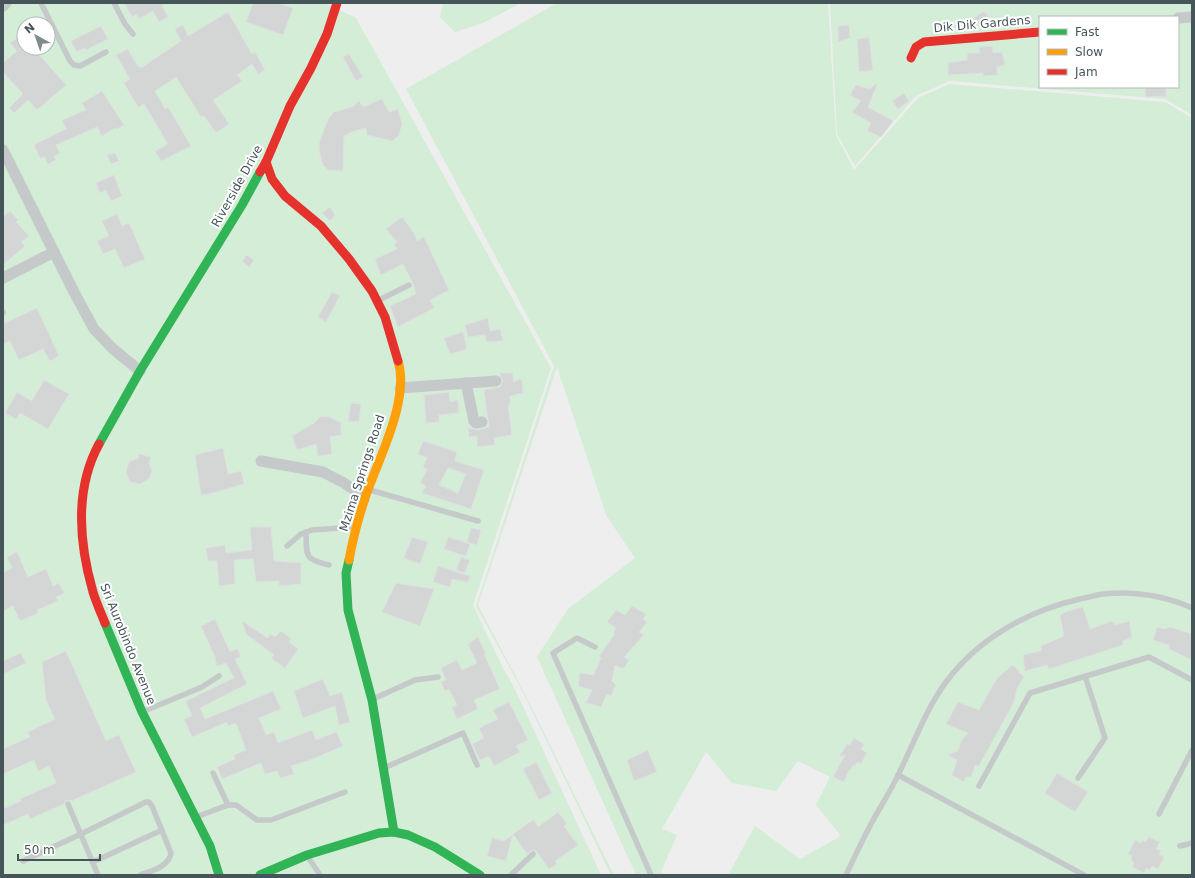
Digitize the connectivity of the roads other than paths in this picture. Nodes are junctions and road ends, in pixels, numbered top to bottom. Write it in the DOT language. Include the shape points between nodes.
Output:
graph roads {
  1 [pos="6,3"];
  2 [pos="41,3"];
  3 [pos="114,3"];
  4 [pos="337,3"];
  5 [pos="3,6"];
  6 [pos="1192,17"];
  7 [pos="1179,18"];
  8 [pos="1039,32"];
  9 [pos="133,34"];
  10 [pos="106,52"];
  11 [pos="910,58"];
  12 [pos="3,150"];
  13 [pos="266,162"];
  14 [pos="54,252"];
  15 [pos="3,278"];
  16 [pos="409,285"];
  17 [pos="377,301"];
  18 [pos="140,371"];
  19 [pos="496,381"];
  20 [pos="466,383"];
  21 [pos="400,388"];
  22 [pos="482,422"];
  23 [pos="261,461"];
  24 [pos="368,489"];
  25 [pos="364,500"];
  26 [pos="478,521"];
  27 [pos="357,526"];
  28 [pos="306,532"];
  29 [pos="287,546"];
  30 [pos="329,565"];
  31 [pos="1182,603"];
  32 [pos="1192,604"];
  33 [pos="1192,608"];
  34 [pos="595,647"];
  35 [pos="219,676"];
  36 [pos="1085,676"];
  37 [pos="438,677"];
  38 [pos="1192,680"];
  39 [pos="372,700"];
  40 [pos="142,712"];
  41 [pos="1192,750"];
  42 [pos="477,765"];
  43 [pos="384,768"];
  44 [pos="213,773"];
  45 [pos="898,775"];
  46 [pos="1078,778"];
  47 [pos="979,786"];
  48 [pos="345,792"];
  49 [pos="68,804"];
  50 [pos="228,805"];
  51 [pos="1159,814"];
  52 [pos="196,817"];
  53 [pos="162,830"];
  54 [pos="394,832"];
  55 [pos="81,834"];
  56 [pos="1192,843"];
  57 [pos="1180,846"];
  58 [pos="533,854"];
  59 [pos="307,855"];
  60 [pos="23,861"];
  61 [pos="93,862"];
  62 [pos="98,875"];
  63 [pos="140,875"];
  64 [pos="219,875"];
  65 [pos="260,875"];
  66 [pos="320,875"];
  67 [pos="480,875"];
  68 [pos="511,875"];
  69 [pos="651,875"];
  70 [pos="846,875"];
  71 [pos="1084,875"];
  1 -- 5 [label="street"];
  2 -- 10 [label="lane" via="74,65 80,66"];
  3 -- 9 [label="lane"];
  4 -- 13 [label="street, Riverside Drive" via="312,68 290,106"];
  6 -- 7 [label="street"];
  8 -- 11 [label="street, Dik Dik Gardens" via="924,41 918,45"];
  12 -- 14 [label="street"];
  13 -- 17 [label="street, Mzima Springs Road" via="272,179 285,196 321,226 350,259"];
  13 -- 18 [label="street, Riverside Drive"];
  14 -- 15 [label="street"];
  14 -- 18 [label="street" via="94,329"];
  16 -- 17 [label="lane"];
  17 -- 21 [label="street, Mzima Springs Road" via="385,317 400,366"];
  18 -- 40 [label="street, Sri Aurobindo Avenue" via="91,459 82,492 81,523 84,554 93,593"];
  19 -- 20 [label="street"];
  20 -- 21 [label="street"];
  20 -- 22 [label="street" via="474,421"];
  21 -- 24 [label="street, Mzima Springs Road" via="392,422"];
  23 -- 25 [label="street" via="323,472 356,491"];
  24 -- 25 [label="street, Mzima Springs Road"];
  24 -- 26 [label="lane"];
  25 -- 27 [label="street, Mzima Springs Road"];
  27 -- 28 [label="lane"];
  27 -- 39 [label="street, Mzima Springs Road" via="350,547 346,592 348,610"];
  28 -- 29 [label="lane"];
  28 -- 30 [label="lane" via="307,555 310,559"];
  31 -- 32 [label="lane"];
  31 -- 33 [label="lane"];
  31 -- 45 [label="lane" via="1136,594 1103,594 1064,602 1005,628 982,644 946,683"];
  34 -- 69 [label="lane" via="577,638 553,653"];
  35 -- 40 [label="lane" via="202,687"];
  36 -- 38 [label="lane" via="1149,657"];
  36 -- 46 [label="lane" via="1105,738"];
  36 -- 47 [label="lane" via="1030,693"];
  37 -- 39 [label="lane" via="415,680"];
  39 -- 43 [label="street, Mzima Springs Road"];
  40 -- 52 [label="street, Sri Aurobindo Avenue"];
  41 -- 51 [label="lane"];
  42 -- 43 [label="lane" via="463,733"];
  43 -- 54 [label="street, Mzima Springs Road"];
  44 -- 50 [label="lane"];
  45 -- 70 [label="lane"];
  45 -- 71 [label="lane"];
  48 -- 50 [label="lane" via="271,820 257,820 236,805"];
  49 -- 55 [label="lane"];
  50 -- 52 [label="lane"];
  52 -- 64 [label="street, Sri Aurobindo Avenue" via="210,846"];
  53 -- 55 [label="lane" via="152,806 146,802"];
  53 -- 61 [label="lane"];
  53 -- 63 [label="lane" via="170,856 157,869"];
  54 -- 59 [label="street" via="379,833"];
  54 -- 67 [label="street" via="435,847"];
  55 -- 60 [label="lane"];
  55 -- 61 [label="lane"];
  56 -- 57 [label="lane"];
  58 -- 68 [label="lane"];
  59 -- 65 [label="street"];
  59 -- 66 [label="lane"];
  61 -- 62 [label="lane"];
}
